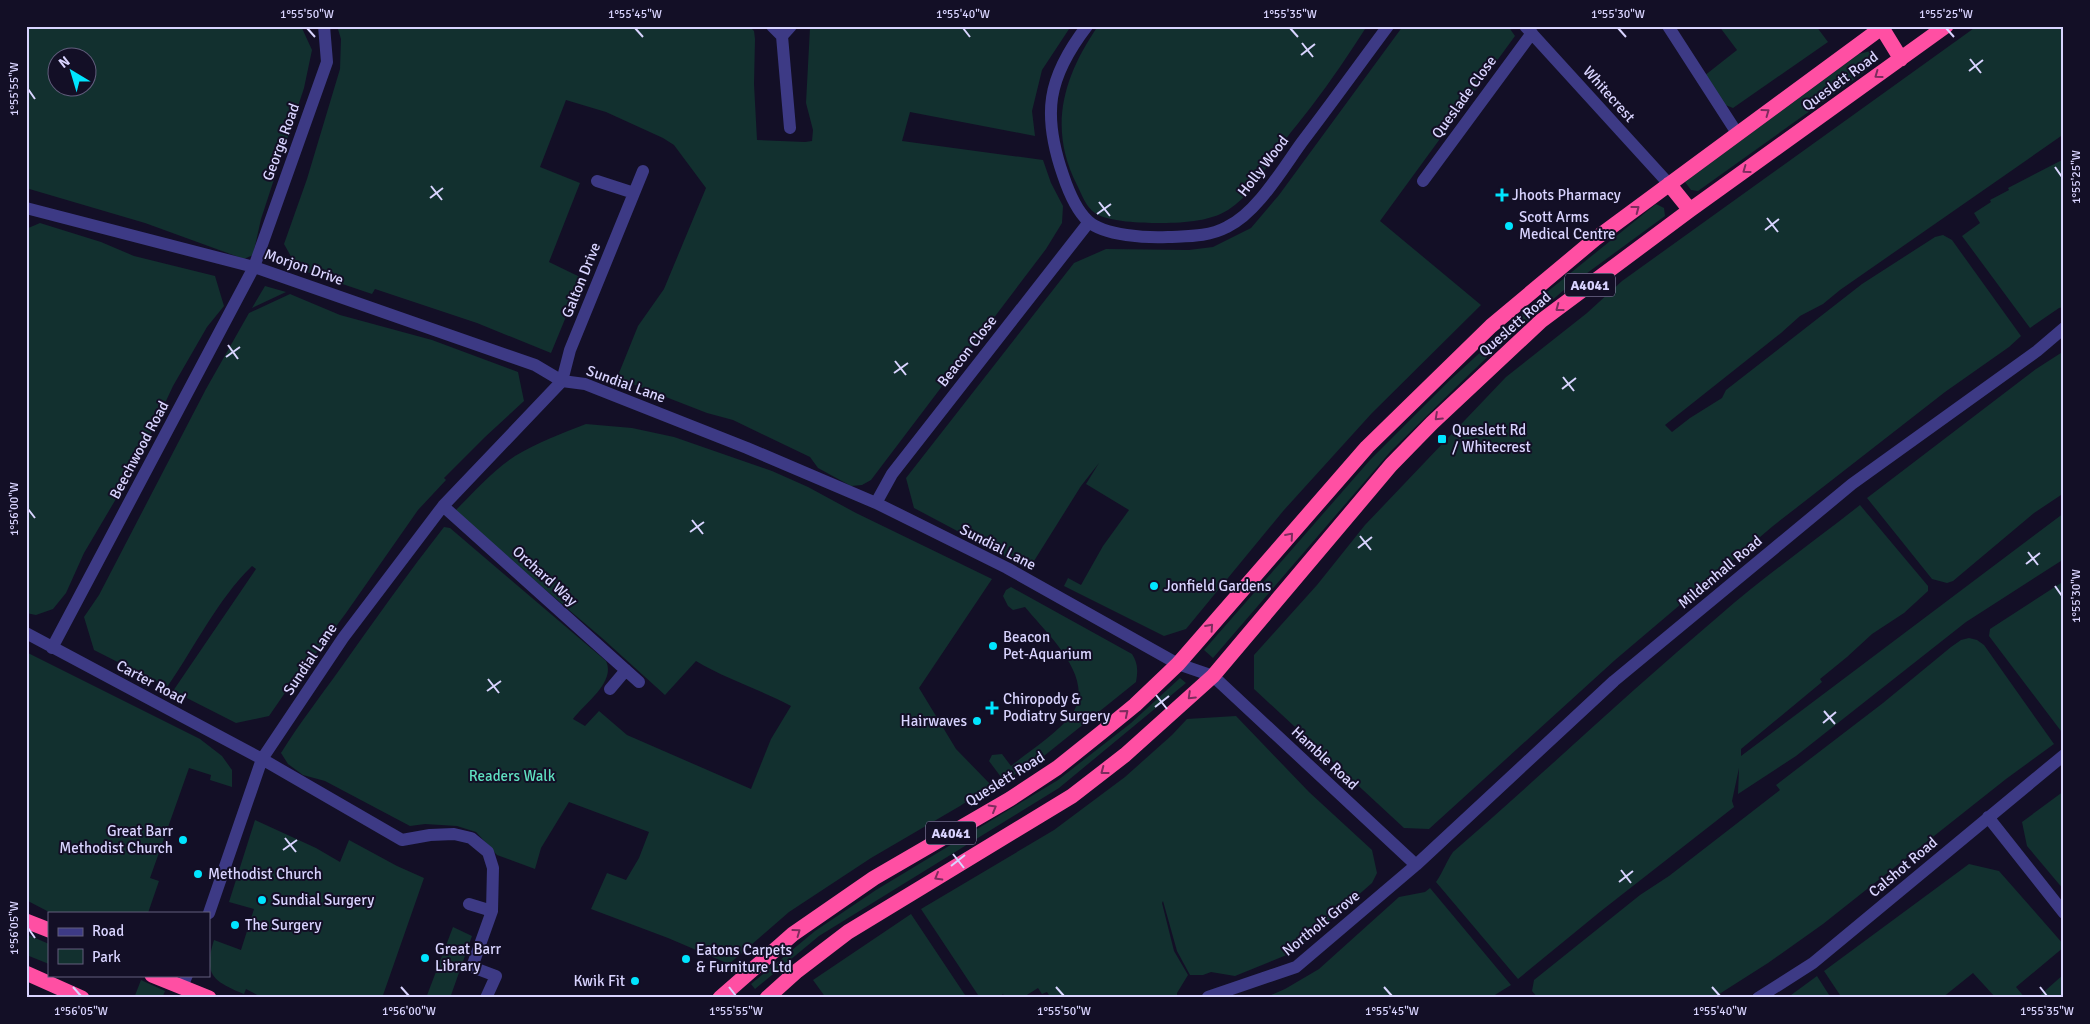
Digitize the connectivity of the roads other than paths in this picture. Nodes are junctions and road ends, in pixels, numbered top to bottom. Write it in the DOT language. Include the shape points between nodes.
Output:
graph roads {
  1 [pos="324,26"];
  2 [pos="772,26"];
  3 [pos="791,26"];
  4 [pos="1087,26"];
  5 [pos="1388,26"];
  6 [pos="1668,26"];
  7 [pos="1946,26"];
  8 [pos="1882,27"];
  9 [pos="1529,30"];
  10 [pos="782,36"];
  11 [pos="1901,59"];
  12 [pos="790,128"];
  13 [pos="1737,133"];
  14 [pos="643,171"];
  15 [pos="597,180"];
  16 [pos="1423,181"];
  17 [pos="1669,184"];
  18 [pos="634,193"];
  19 [pos="26,208"];
  20 [pos="1690,210"];
  21 [pos="1089,222"];
  22 [pos="254,267"];
  23 [pos="2064,328"];
  24 [pos="562,381"];
  25 [pos="876,503"];
  26 [pos="443,506"];
  27 [pos="26,633"];
  28 [pos="52,648"];
  29 [pos="1178,664"];
  30 [pos="626,670"];
  31 [pos="1212,676"];
  32 [pos="639,682"];
  33 [pos="610,689"];
  34 [pos="2064,755"];
  35 [pos="262,759"];
  36 [pos="1988,818"];
  37 [pos="1416,865"];
  38 [pos="470,904"];
  39 [pos="492,911"];
  40 [pos="209,912"];
  41 [pos="2064,913"];
  42 [pos="26,920"];
  43 [pos="48,930"];
  44 [pos="26,973"];
  45 [pos="154,976"];
  46 [pos="739,981"];
  47 [pos="182,987"];
  48 [pos="1208,997"];
  49 [pos="82,998"];
  50 [pos="209,998"];
  51 [pos="486,998"];
  52 [pos="720,998"];
  53 [pos="733,998"];
  54 [pos="767,998"];
  55 [pos="1758,998"];
  1 -- 22 [label="street, George Road" via="328,62"];
  2 -- 10 [label="street"];
  3 -- 10 [label="street"];
  4 -- 21 [label="street" via="1060,71 1051,96 1049,119 1065,181 1076,206"];
  5 -- 21 [label="street, Holly Wood" via="1258,202 1229,226 1206,236 1151,238 1115,233"];
  6 -- 13 [label="street"];
  7 -- 11 [label="highway, Queslett Road / A4041"];
  8 -- 11 [label="highway"];
  13 -- 8 [label="highway, Queslett Road / A4041, one-way"];
  9 -- 16 [label="street, Queslade Close"];
  9 -- 17 [label="street, Whitecrest"];
  10 -- 12 [label="street"];
  11 -- 20 [label="highway, Queslett Road / A4041, one-way"];
  13 -- 17 [label="highway, Queslett Road / A4041"];
  14 -- 18 [label="street, Galton Drive"];
  15 -- 18 [label="street"];
  17 -- 20 [label="highway"];
  29 -- 17 [label="highway, Queslett Road / A4041, one-way" via="1380,434 1491,326 1595,239"];
  18 -- 24 [label="street, Galton Drive" via="570,350"];
  19 -- 22 [label="street, Morjon Drive"];
  20 -- 31 [label="highway, Queslett Road / A4041, one-way" via="1541,322 1432,423 1391,466"];
  21 -- 25 [label="street, Beacon Close" via="892,474"];
  22 -- 24 [label="street, Morjon Drive" via="535,365"];
  22 -- 28 [label="street, Beechwood Road"];
  23 -- 37 [label="street, Mildenhall Road" via="2037,351 1852,484 1629,668"];
  24 -- 25 [label="street, Sundial Lane" via="585,384"];
  24 -- 26 [label="street, Sundial Lane"];
  25 -- 29 [label="street, Sundial Lane" via="1007,568"];
  26 -- 30 [label="street, Orchard Way"];
  26 -- 35 [label="street, Sundial Lane" via="343,638"];
  27 -- 28 [label="street, Carter Road"];
  28 -- 35 [label="street, Carter Road"];
  29 -- 31 [label="street"];
  46 -- 29 [label="highway, Queslett Road / A4041, one-way" via="793,934 874,878 1057,768 1135,705"];
  30 -- 32 [label="street, Orchard Way"];
  30 -- 33 [label="street"];
  31 -- 37 [label="street, Hamble Road"];
  31 -- 54 [label="highway, Queslett Road / A4041, one-way" via="1125,755 1072,796 848,932"];
  34 -- 36 [label="street, Calshot Road"];
  35 -- 39 [label="street" via="402,840 454,834 471,838 488,852 493,868"];
  35 -- 40 [label="street, Sundial Lane"];
  36 -- 41 [label="street"];
  36 -- 55 [label="street, Calshot Road" via="1813,963"];
  37 -- 48 [label="street, Northolt Grove" via="1296,967"];
  38 -- 39 [label="street"];
  39 -- 51 [label="street" via="472,968 496,976"];
  42 -- 43 [label="highway"];
  44 -- 49 [label="highway"];
  45 -- 47 [label="highway"];
  46 -- 52 [label="highway, Queslett Road / A4041"];
  46 -- 53 [label="highway" via="732,992"];
  47 -- 50 [label="highway"];
}
